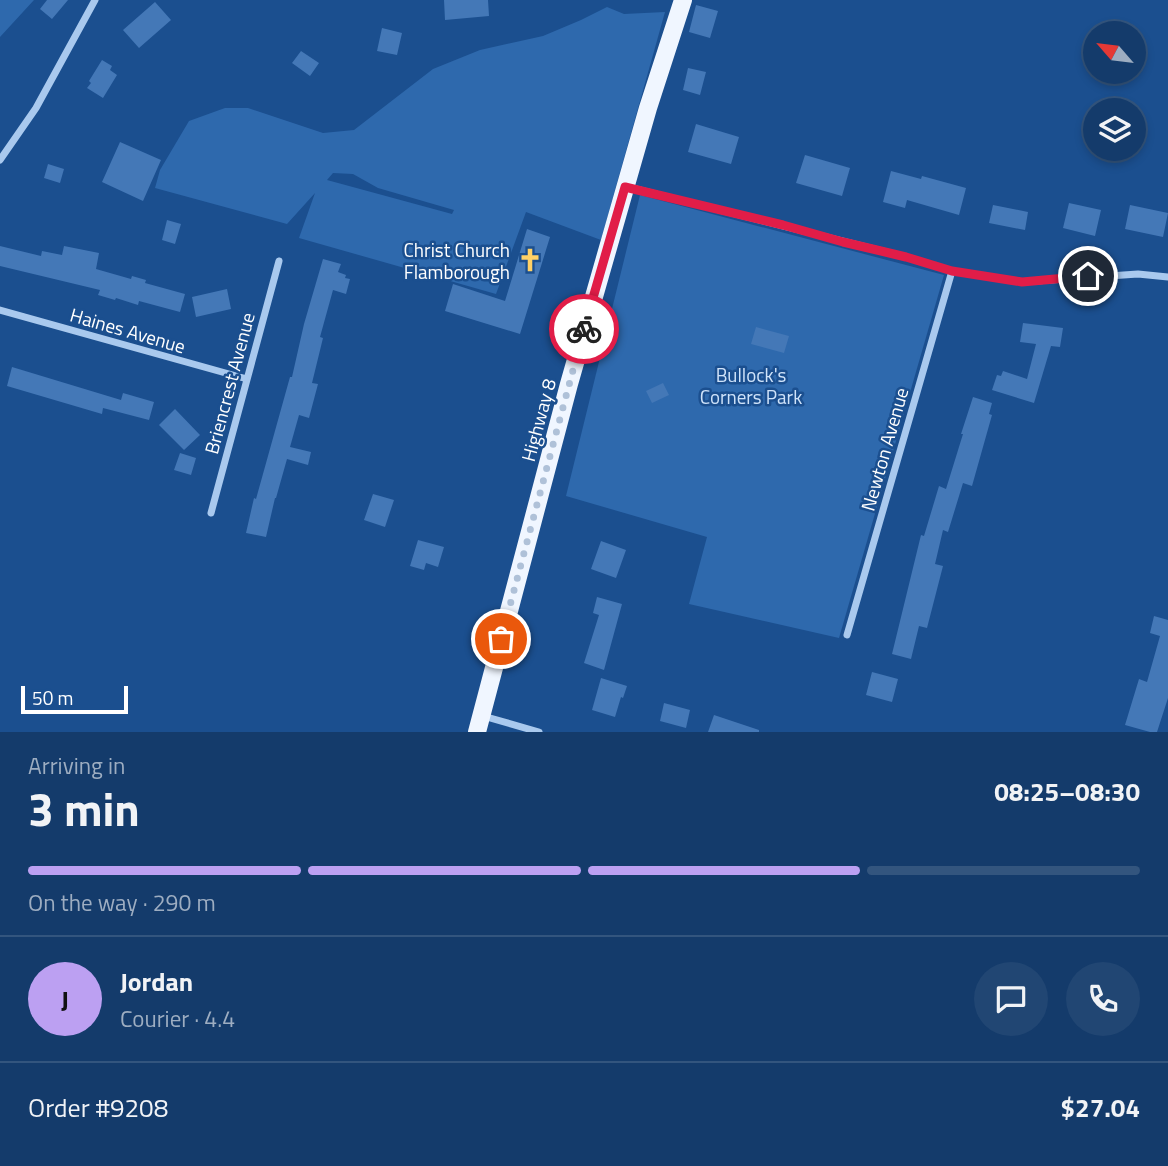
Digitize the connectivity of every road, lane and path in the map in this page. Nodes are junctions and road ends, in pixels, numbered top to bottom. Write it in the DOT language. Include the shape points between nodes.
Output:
graph roads {
  1 [pos="95,0"];
  2 [pos="683,0"];
  3 [pos="0,160"];
  4 [pos="625,187"];
  5 [pos="279,261"];
  6 [pos="952,271"];
  7 [pos="1168,277"];
  8 [pos="0,310"];
  9 [pos="247,379"];
  10 [pos="211,513"];
  11 [pos="847,635"];
  12 [pos="479,724"];
  13 [pos="539,732"];
  1 -- 3 [label="street" via="36,108"];
  2 -- 4 [label="main road, Highway 8"];
  4 -- 6 [label="street"];
  4 -- 12 [label="main road, Highway 8"];
  5 -- 9 [label="street, Briencrest Avenue"];
  6 -- 7 [label="street" via="1022,282 1139,274"];
  6 -- 11 [label="street, Newton Avenue"];
  8 -- 9 [label="street, Haines Avenue"];
  9 -- 10 [label="street, Briencrest Avenue"];
  12 -- 13 [label="street"];
}
